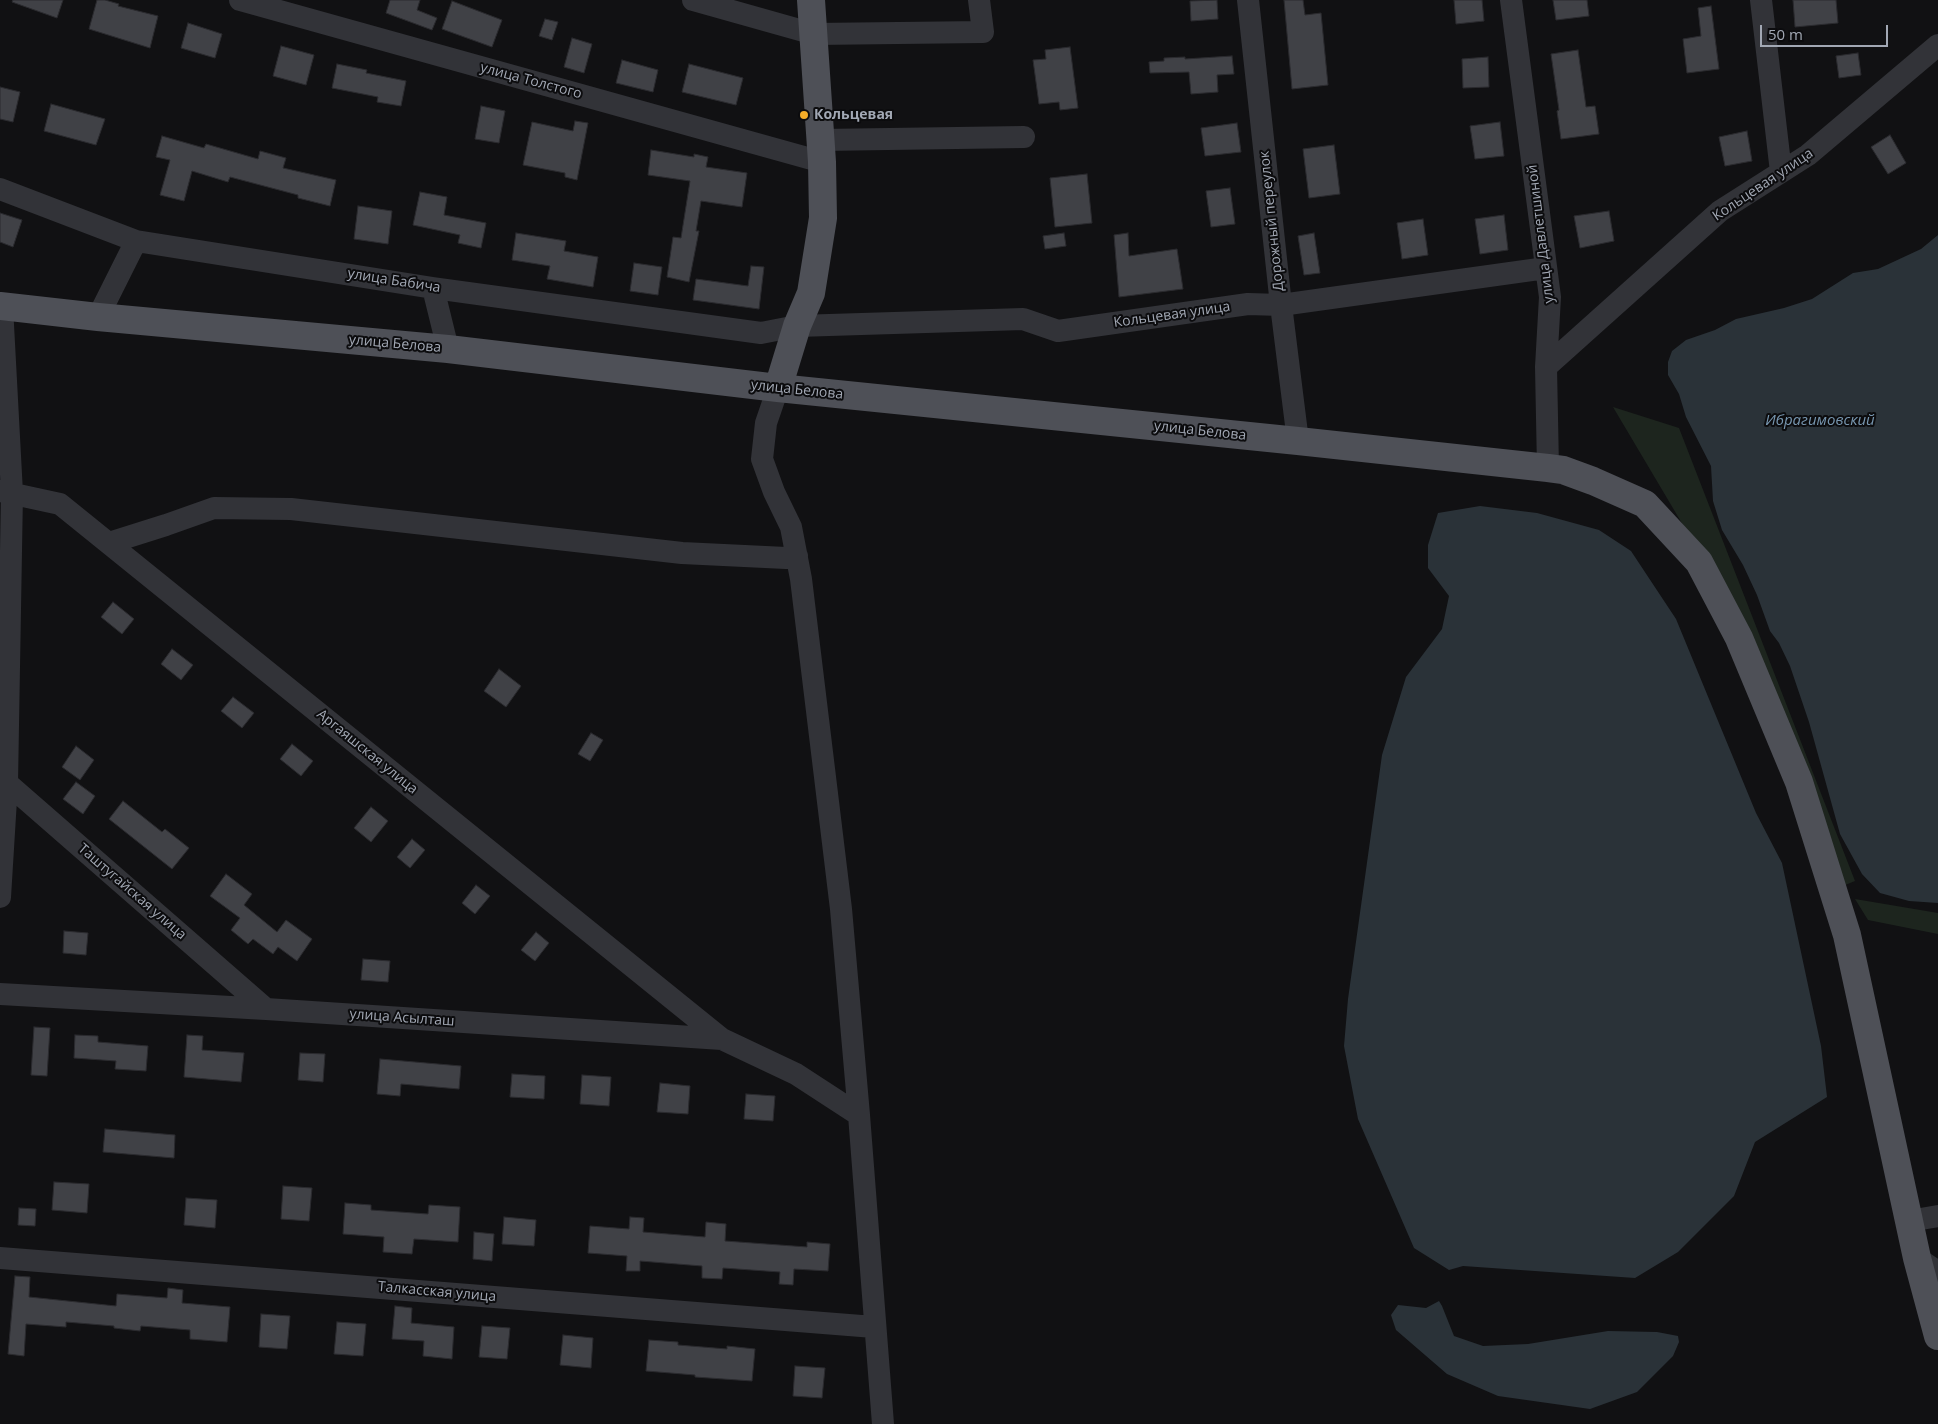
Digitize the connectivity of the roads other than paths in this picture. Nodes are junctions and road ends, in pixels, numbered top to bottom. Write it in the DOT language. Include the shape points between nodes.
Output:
graph roads {
  1 [pos="240,0"];
  2 [pos="693,0"];
  3 [pos="811,0"];
  4 [pos="979,0"];
  5 [pos="1248,0"];
  6 [pos="1511,0"];
  7 [pos="1762,0"];
  8 [pos="814,34"];
  9 [pos="1938,45"];
  10 [pos="1024,138"];
  11 [pos="821,151"];
  12 [pos="1782,172"];
  13 [pos="0,189"];
  14 [pos="136,241"];
  15 [pos="1546,268"];
  16 [pos="433,288"];
  17 [pos="1281,305"];
  18 [pos="1,306"];
  19 [pos="98,317"];
  20 [pos="797,326"];
  21 [pos="448,349"];
  22 [pos="1546,368"];
  23 [pos="778,388"];
  24 [pos="1298,441"];
  25 [pos="1548,468"];
  26 [pos="6,492"];
  27 [pos="109,543"];
  28 [pos="797,556"];
  29 [pos="4,778"];
  30 [pos="0,897"];
  31 [pos="0,994"];
  32 [pos="266,1009"];
  33 [pos="722,1039"];
  34 [pos="859,1115"];
  35 [pos="1938,1216"];
  36 [pos="1909,1221"];
  37 [pos="0,1258"];
  38 [pos="1927,1265"];
  39 [pos="874,1327"];
  40 [pos="1938,1336"];
  41 [pos="883,1424"];
  1 -- 11 [label="street, улица Толстого"];
  2 -- 8 [label="street"];
  3 -- 8 [label="main road"];
  4 -- 8 [label="street" via="982,32"];
  5 -- 17 [label="street, Дорожный переулок"];
  6 -- 15 [label="street, улица Давлетшиной"];
  7 -- 12 [label="street"];
  8 -- 11 [label="main road"];
  9 -- 12 [label="street, Кольцевая улица" via="1808,156"];
  10 -- 11 [label="street, улица Толстого"];
  11 -- 20 [label="main road" via="823,218 811,293"];
  12 -- 22 [label="street, Кольцевая улица" via="1720,210"];
  13 -- 14 [label="street, улица Бабича"];
  14 -- 16 [label="street, улица Бабича"];
  14 -- 19 [label="street"];
  15 -- 17 [label="street, Кольцевая улица"];
  15 -- 22 [label="street, улица Давлетшиной" via="1550,297"];
  16 -- 20 [label="street, улица Бабича" via="761,333"];
  16 -- 21 [label="street"];
  17 -- 20 [label="street, Кольцевая улица" via="1248,304 1058,331 1022,319"];
  17 -- 24 [label="street, Дорожный переулок"];
  18 -- 19 [label="main road, улица Белова"];
  18 -- 26 [label="street"];
  19 -- 21 [label="main road, улица Белова"];
  20 -- 23 [label="main road"];
  21 -- 23 [label="main road, улица Белова"];
  22 -- 25 [label="street, улица Давлетшиной"];
  23 -- 24 [label="main road, улица Белова"];
  23 -- 28 [label="street" via="766,423 762,459 791,527"];
  24 -- 25 [label="main road, улица Белова"];
  25 -- 36 [label="main road, улица Белова" via="1593,481 1646,504 1699,562 1740,638 1799,782 1847,935"];
  26 -- 27 [label="street, Аргаяшская улица" via="60,504"];
  26 -- 29 [label="street"];
  27 -- 28 [label="street" via="214,508 291,509 682,553"];
  27 -- 33 [label="street, Аргаяшская улица"];
  28 -- 34 [label="street" via="841,909"];
  29 -- 30 [label="street"];
  29 -- 32 [label="street, Таштугайская улица"];
  31 -- 32 [label="street, улица Асылташ"];
  32 -- 33 [label="street, улица Асылташ"];
  33 -- 34 [label="street, улица Асылташ" via="796,1074"];
  34 -- 39 [label="street"];
  35 -- 36 [label="street"];
  36 -- 38 [label="main road, улица Белова"];
  37 -- 39 [label="street, Талкасская улица"];
  38 -- 40 [label="main road, улица Белова"];
  39 -- 41 [label="street"];
}
